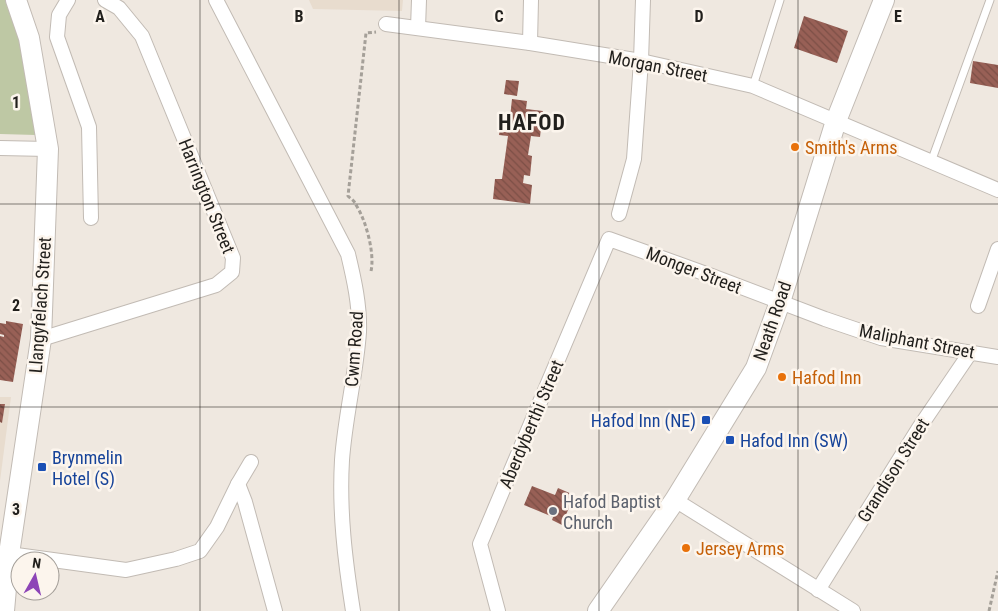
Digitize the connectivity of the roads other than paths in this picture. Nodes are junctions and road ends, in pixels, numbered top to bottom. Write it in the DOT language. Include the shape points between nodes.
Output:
graph roads {
  1 [pos="16,0"];
  2 [pos="68,0"];
  3 [pos="105,0"];
  4 [pos="216,0"];
  5 [pos="419,0"];
  6 [pos="531,0"];
  7 [pos="643,0"];
  8 [pos="780,0"];
  9 [pos="884,0"];
  10 [pos="990,0"];
  11 [pos="385,28"];
  12 [pos="418,28"];
  13 [pos="530,43"];
  14 [pos="641,61"];
  15 [pos="752,86"];
  16 [pos="836,121"];
  17 [pos="0,148"];
  18 [pos="48,150"];
  19 [pos="930,162"];
  20 [pos="998,190"];
  21 [pos="619,214"];
  22 [pos="91,218"];
  23 [pos="609,239"];
  24 [pos="998,249"];
  25 [pos="780,302"];
  26 [pos="978,306"];
  27 [pos="41,339"];
  28 [pos="970,352"];
  29 [pos="998,357"];
  30 [pos="251,462"];
  31 [pos="238,484"];
  32 [pos="675,500"];
  33 [pos="6,532"];
  34 [pos="9,554"];
  35 [pos="818,590"];
  36 [pos="4,611"];
  37 [pos="275,611"];
  38 [pos="353,611"];
  39 [pos="498,611"];
  40 [pos="598,611"];
  41 [pos="853,611"];
  1 -- 18 [label="main road, Llangyfelach Street" via="29,38"];
  2 -- 22 [label="street" via="59,16 57,37 89,127"];
  3 -- 27 [label="street, Harrington Street" via="119,8 142,36 234,258 232,272 216,285"];
  4 -- 38 [label="street, Cwm Road" via="348,254 352,270 359,331 340,488 343,544"];
  5 -- 12 [label="street"];
  6 -- 13 [label="street"];
  7 -- 14 [label="street"];
  8 -- 15 [label="lane"];
  9 -- 16 [label="main road, Neath Road"];
  10 -- 19 [label="lane"];
  11 -- 12 [label="street, Morgan Street"];
  12 -- 13 [label="street, Morgan Street"];
  13 -- 14 [label="street, Morgan Street"];
  14 -- 15 [label="street, Morgan Street"];
  14 -- 21 [label="street" via="634,159"];
  15 -- 16 [label="street, Morgan Street"];
  16 -- 19 [label="street, Morgan Street"];
  16 -- 25 [label="main road, Neath Road"];
  17 -- 18 [label="street"];
  18 -- 27 [label="main road, Llangyfelach Street"];
  19 -- 20 [label="street, Morgan Street"];
  23 -- 25 [label="street, Monger Street"];
  23 -- 39 [label="street, Aberdyberthi Street" via="480,544"];
  24 -- 26 [label="street"];
  25 -- 28 [label="street, Maliphant Street" via="881,338"];
  25 -- 32 [label="main road, Neath Road" via="756,368"];
  27 -- 33 [label="main road, Llangyfelach Street"];
  28 -- 29 [label="street, Maliphant Street"];
  28 -- 35 [label="street, Grandison Street"];
  30 -- 31 [label="street"];
  31 -- 34 [label="street" via="217,527 200,551 176,559 126,570"];
  31 -- 37 [label="street"];
  32 -- 35 [label="street"];
  32 -- 40 [label="main road, Neath Road"];
  33 -- 34 [label="main road, Llangyfelach Street"];
  34 -- 36 [label="main road, Llangyfelach Street"];
  35 -- 41 [label="street"];
}
